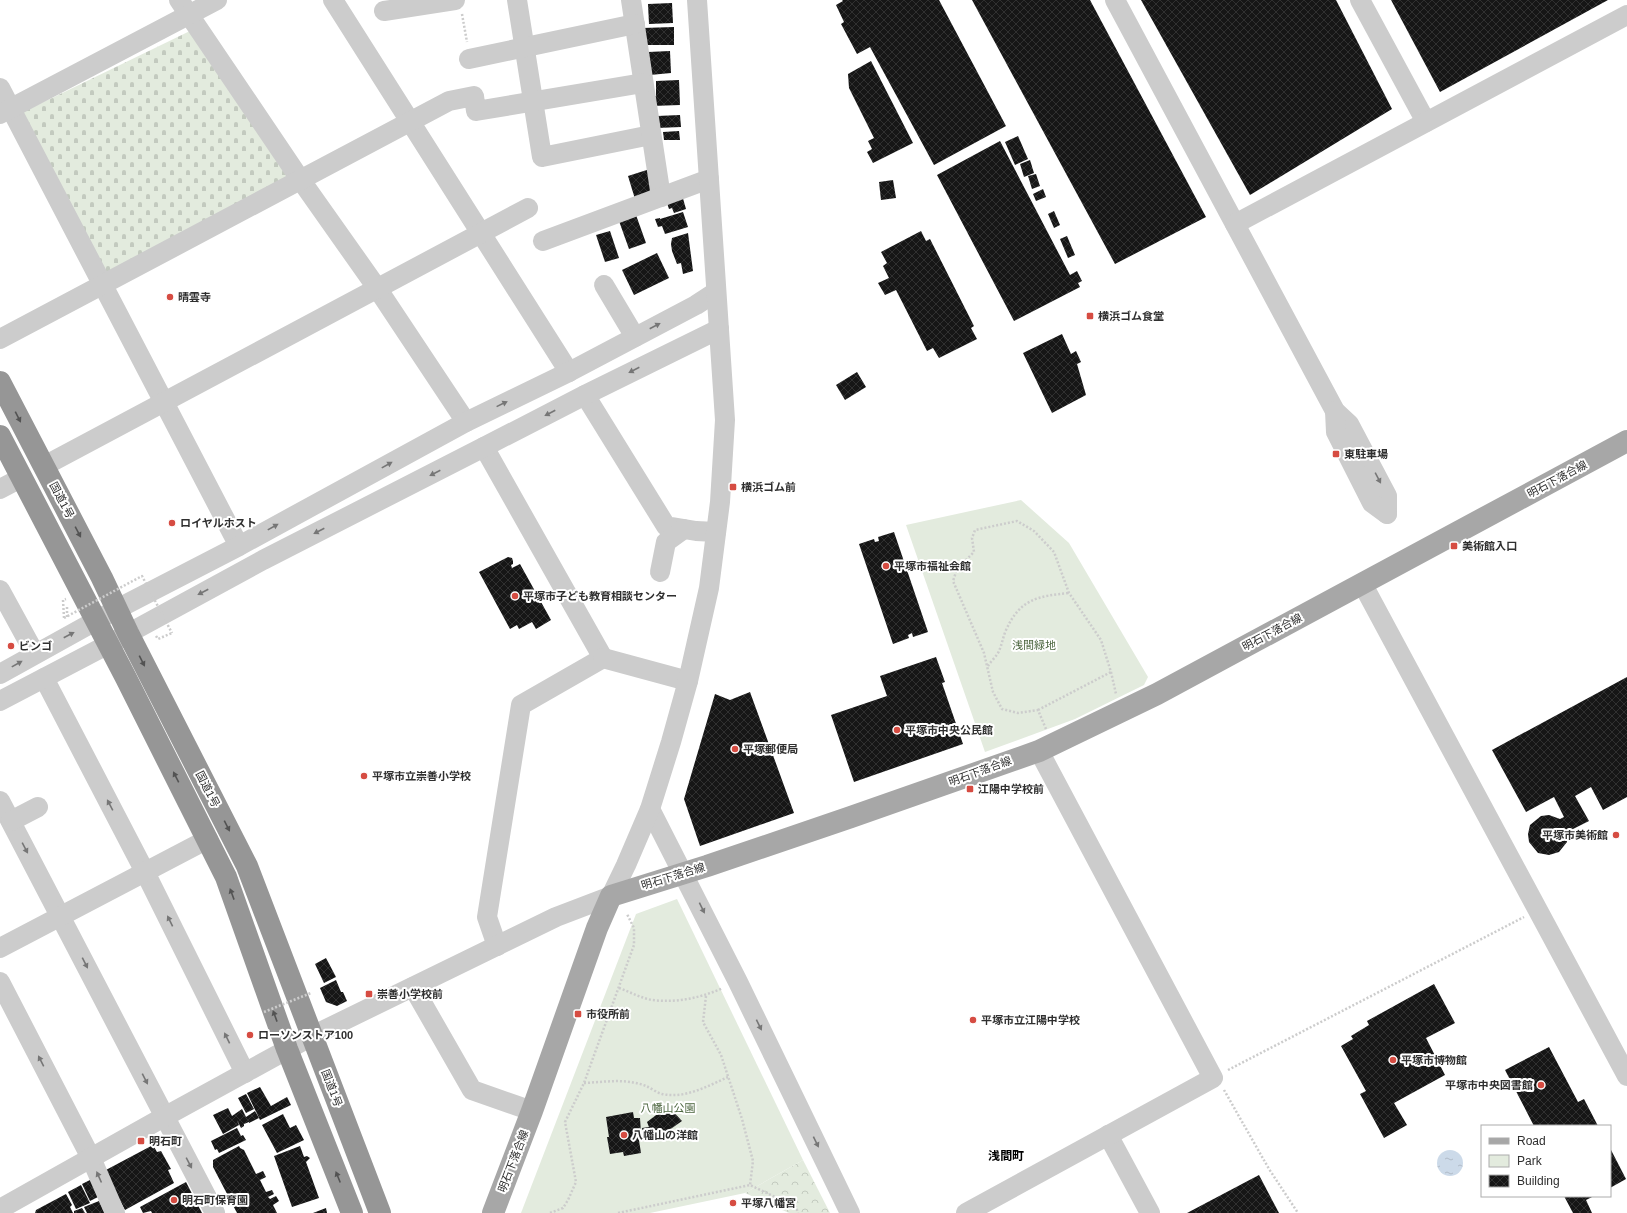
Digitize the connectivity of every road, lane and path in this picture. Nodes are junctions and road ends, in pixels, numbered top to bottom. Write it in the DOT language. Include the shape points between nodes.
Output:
graph roads {
  1 [pos="218,0"];
  2 [pos="333,0"];
  3 [pos="455,0"];
  4 [pos="517,0"];
  5 [pos="631,0"];
  6 [pos="697,0"];
  7 [pos="1115,0"];
  8 [pos="1360,0"];
  9 [pos="184,8"];
  10 [pos="384,11"];
  11 [pos="1627,15"];
  12 [pos="634,24"];
  13 [pos="524,47"];
  14 [pos="469,59"];
  15 [pos="644,83"];
  16 [pos="0,88"];
  17 [pos="532,102"];
  18 [pos="5,111"];
  19 [pos="410,121"];
  20 [pos="1426,122"];
  21 [pos="651,135"];
  22 [pos="300,179"];
  23 [pos="709,179"];
  24 [pos="661,197"];
  25 [pos="528,208"];
  26 [pos="1235,224"];
  27 [pos="481,233"];
  28 [pos="543,241"];
  29 [pos="102,285"];
  30 [pos="604,286"];
  31 [pos="377,288"];
  32 [pos="716,292"];
  33 [pos="719,329"];
  34 [pos="635,337"];
  35 [pos="0,339"];
  36 [pos="569,372"];
  37 [pos="0,382"];
  38 [pos="585,395"];
  39 [pos="164,402"];
  40 [pos="1335,411"];
  41 [pos="466,422"];
  42 [pos="0,436"];
  43 [pos="1627,441"];
  44 [pos="484,448"];
  45 [pos="44,466"];
  46 [pos="21,478"];
  47 [pos="0,489"];
  48 [pos="684,529"];
  49 [pos="716,532"];
  50 [pos="239,546"];
  51 [pos="660,572"];
  52 [pos="1362,583"];
  53 [pos="0,590"];
  54 [pos="1069,593"];
  55 [pos="117,609"];
  56 [pos="68,612"];
  57 [pos="96,620"];
  58 [pos="172,632"];
  59 [pos="128,633"];
  60 [pos="107,645"];
  61 [pos="35,654"];
  62 [pos="603,658"];
  63 [pos="987,666"];
  64 [pos="1111,672"];
  65 [pos="0,674"];
  66 [pos="44,678"];
  67 [pos="688,681"];
  68 [pos="1116,695"];
  69 [pos="0,701"];
  70 [pos="1038,710"];
  71 [pos="1043,742"];
  72 [pos="0,801"];
  73 [pos="38,807"];
  74 [pos="650,809"];
  75 [pos="11,822"];
  76 [pos="208,839"];
  77 [pos="145,872"];
  78 [pos="684,873"];
  79 [pos="611,896"];
  80 [pos="627,914"];
  81 [pos="60,916"];
  82 [pos="1524,917"];
  83 [pos="497,946"];
  84 [pos="0,948"];
  85 [pos="0,982"];
  86 [pos="738,982"];
  87 [pos="413,987"];
  88 [pos="619,988"];
  89 [pos="311,993"];
  90 [pos="706,996"];
  91 [pos="264,1012"];
  92 [pos="312,1036"];
  93 [pos="287,1049"];
  94 [pos="1625,1069"];
  95 [pos="244,1073"];
  96 [pos="728,1077"];
  97 [pos="1213,1078"];
  98 [pos="584,1083"];
  99 [pos="532,1111"];
  100 [pos="164,1116"];
  101 [pos="1108,1135"];
  102 [pos="91,1158"];
  103 [pos="750,1185"];
  104 [pos="4,1206"];
  105 [pos="378,1210"];
  106 [pos="115,1213"];
  107 [pos="215,1213"];
  108 [pos="352,1213"];
  109 [pos="494,1213"];
  110 [pos="550,1213"];
  111 [pos="618,1213"];
  112 [pos="798,1213"];
  113 [pos="850,1213"];
  114 [pos="966,1213"];
  115 [pos="1150,1213"];
  116 [pos="1298,1213"];
  1 -- 9 [label="street"];
  2 -- 19 [label="street"];
  3 -- 10 [label="street"];
  4 -- 13 [label="street"];
  5 -- 12 [label="street"];
  6 -- 23 [label="street"];
  7 -- 26 [label="street"];
  8 -- 20 [label="street"];
  9 -- 18 [label="street"];
  9 -- 22 [label="street"];
  11 -- 20 [label="street"];
  12 -- 13 [label="street"];
  12 -- 15 [label="street"];
  13 -- 14 [label="street"];
  13 -- 17 [label="street"];
  15 -- 17 [label="street"];
  15 -- 21 [label="street"];
  16 -- 18 [label="street"];
  17 -- 19 [label="street" via="476,111 474,96 449,101"];
  17 -- 21 [label="street" via="542,157"];
  18 -- 29 [label="street"];
  19 -- 22 [label="street"];
  19 -- 27 [label="street"];
  20 -- 26 [label="street"];
  21 -- 24 [label="street"];
  22 -- 29 [label="street"];
  22 -- 31 [label="street"];
  23 -- 24 [label="street"];
  23 -- 32 [label="street"];
  24 -- 28 [label="street"];
  25 -- 27 [label="street"];
  26 -- 40 [label="street"];
  27 -- 31 [label="street"];
  27 -- 36 [label="street"];
  29 -- 35 [label="street"];
  29 -- 39 [label="street"];
  30 -- 34 [label="street"];
  31 -- 39 [label="street"];
  31 -- 41 [label="street"];
  32 -- 33 [label="street"];
  34 -- 32 [label="street, one-way"];
  33 -- 38 [label="street, one-way"];
  33 -- 49 [label="street" via="724,420"];
  34 -- 36 [label="street"];
  41 -- 36 [label="street, one-way"];
  37 -- 45 [label="highway, 国道1号, one-way"];
  38 -- 44 [label="street, one-way"];
  38 -- 48 [label="street" via="666,526"];
  39 -- 45 [label="street"];
  39 -- 50 [label="street"];
  50 -- 41 [label="street, one-way"];
  42 -- 46 [label="highway, 国道1号"];
  43 -- 52 [label="main road, 明石下落合線"];
  44 -- 59 [label="street, one-way" via="263,560"];
  44 -- 62 [label="street"];
  45 -- 55 [label="highway, 国道1号, one-way"];
  46 -- 47 [label="street"];
  46 -- 57 [label="highway, 国道1号"];
  48 -- 49 [label="street"];
  48 -- 51 [label="street" via="666,542"];
  49 -- 67 [label="street" via="709,588"];
  50 -- 55 [label="street"];
  52 -- 71 [label="main road, 明石下落合線" via="1157,694"];
  52 -- 94 [label="street"];
  53 -- 61 [label="street"];
  54 -- 63 [label="path" via="1041,596 1017,610 998,652"];
  54 -- 63 [label="path" via="1054,552 1034,531 1017,521 975,530 972,538 974,552 957,569 953,581 984,653"];
  54 -- 64 [label="path" via="1101,640"];
  55 -- 57 [label="street"];
  55 -- 59 [label="highway, 国道1号"];
  56 -- 58 [label="path, bridge" via="67,598 63,600 64,618 142,576"];
  57 -- 60 [label="highway, 国道1号"];
  61 -- 57 [label="street, one-way"];
  59 -- 60 [label="street"];
  59 -- 92 [label="highway, 国道1号, one-way" via="247,866"];
  60 -- 66 [label="street"];
  76 -- 60 [label="highway, 国道1号, one-way"];
  65 -- 61 [label="street, one-way"];
  62 -- 67 [label="street"];
  62 -- 83 [label="street" via="521,705 487,917"];
  63 -- 70 [label="path" via="992,692 1002,709 1018,713"];
  64 -- 68 [label="path"];
  64 -- 70 [label="path"];
  66 -- 69 [label="street"];
  77 -- 66 [label="street, one-way"];
  67 -- 74 [label="street"];
  70 -- 71 [label="path"];
  71 -- 78 [label="main road, 明石下落合線" via="851,817"];
  71 -- 97 [label="street"];
  72 -- 75 [label="street"];
  73 -- 75 [label="street"];
  74 -- 78 [label="street"];
  74 -- 79 [label="street"];
  75 -- 81 [label="street, one-way"];
  76 -- 77 [label="street"];
  93 -- 76 [label="highway, 国道1号, one-way" via="226,877"];
  77 -- 81 [label="street"];
  95 -- 77 [label="street, one-way"];
  78 -- 79 [label="main road, 明石下落合線"];
  78 -- 86 [label="street, one-way"];
  79 -- 83 [label="street"];
  79 -- 99 [label="main road, 明石下落合線" via="597,928"];
  80 -- 88 [label="path" via="634,928 634,945"];
  81 -- 84 [label="street"];
  81 -- 100 [label="street, one-way"];
  82 -- 97 [label="path"];
  83 -- 87 [label="street"];
  102 -- 85 [label="street, one-way"];
  86 -- 90 [label="path"];
  86 -- 113 [label="street, one-way"];
  87 -- 92 [label="street"];
  87 -- 99 [label="street" via="472,1090"];
  88 -- 90 [label="path" via="651,1000 682,1000"];
  88 -- 98 [label="path"];
  89 -- 91 [label="path, bridge"];
  90 -- 96 [label="path" via="703,1022 721,1055"];
  92 -- 93 [label="street"];
  92 -- 105 [label="highway, 国道1号"];
  93 -- 95 [label="street"];
  108 -- 93 [label="highway, 国道1号, one-way"];
  95 -- 100 [label="street"];
  96 -- 98 [label="path" via="697,1090 679,1094 662,1094 646,1085 621,1080"];
  96 -- 103 [label="path" via="753,1161"];
  97 -- 101 [label="street"];
  97 -- 116 [label="path" via="1229,1098 1269,1169"];
  98 -- 110 [label="path" via="565,1122 576,1182 563,1208"];
  99 -- 109 [label="main road, 明石下落合線"];
  100 -- 102 [label="street"];
  100 -- 107 [label="street, one-way"];
  101 -- 114 [label="street"];
  101 -- 115 [label="street"];
  102 -- 104 [label="street"];
  106 -- 102 [label="street, one-way"];
  103 -- 111 [label="path"];
  103 -- 112 [label="path" via="796,1207"];
}
